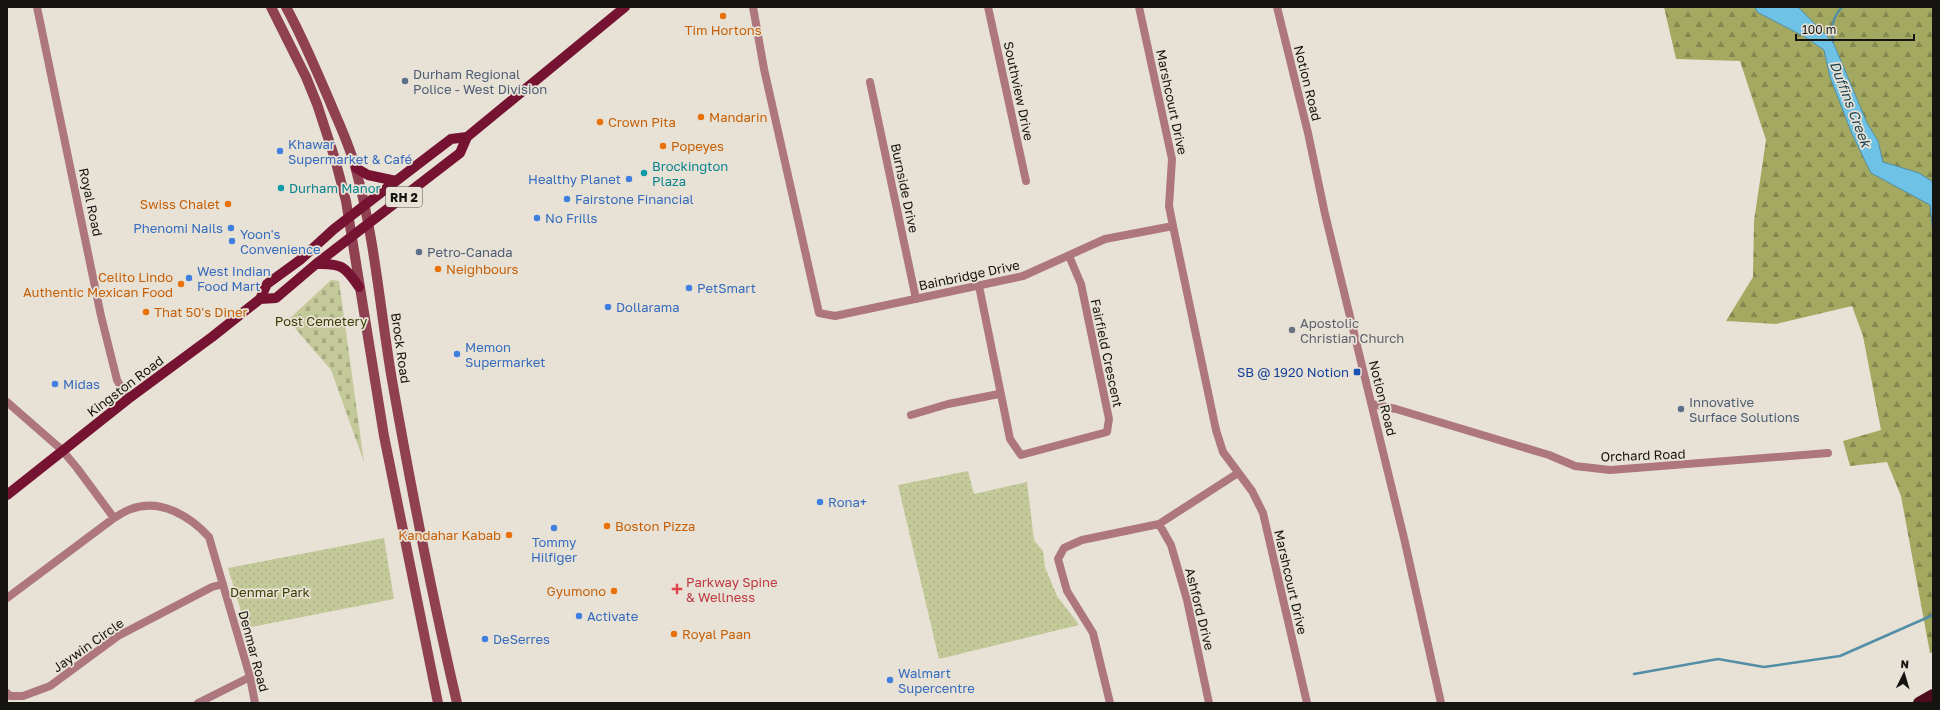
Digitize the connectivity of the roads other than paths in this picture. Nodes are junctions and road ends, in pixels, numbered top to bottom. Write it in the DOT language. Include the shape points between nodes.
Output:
graph roads {
  1 [pos="37,7"];
  2 [pos="271,7"];
  3 [pos="286,7"];
  4 [pos="625,7"];
  5 [pos="753,7"];
  6 [pos="988,7"];
  7 [pos="1139,7"];
  8 [pos="1277,7"];
  9 [pos="870,82"];
  10 [pos="467,137"];
  11 [pos="356,168"];
  12 [pos="396,181"];
  13 [pos="1026,181"];
  14 [pos="365,206"];
  15 [pos="350,218"];
  16 [pos="368,225"];
  17 [pos="1172,226"];
  18 [pos="352,236"];
  19 [pos="1069,256"];
  20 [pos="316,264"];
  21 [pos="978,286"];
  22 [pos="359,287"];
  23 [pos="260,299"];
  24 [pos="916,299"];
  25 [pos="999,394"];
  26 [pos="128,399"];
  27 [pos="7,402"];
  28 [pos="1372,404"];
  29 [pos="911,415"];
  30 [pos="62,450"];
  31 [pos="1828,453"];
  32 [pos="1238,473"];
  33 [pos="7,495"];
  34 [pos="114,518"];
  35 [pos="1159,524"];
  36 [pos="223,584"];
  37 [pos="7,598"];
  38 [pos="433,600"];
  39 [pos="417,603"];
  40 [pos="250,678"];
  41 [pos="7,693"];
  42 [pos="1933,695"];
  43 [pos="198,703"];
  44 [pos="255,703"];
  45 [pos="438,703"];
  46 [pos="457,703"];
  47 [pos="1110,703"];
  48 [pos="1209,703"];
  49 [pos="1307,703"];
  50 [pos="1441,703"];
  51 [pos="1918,703"];
  1 -- 26 [label="street, Royal Road" via="101,316 117,380"];
  2 -- 15 [label="main road" via="317,104"];
  3 -- 11 [label="main road, Brock Road" via="314,64"];
  4 -- 10 [label="main road, Kingston Road / RH 2"];
  5 -- 24 [label="street, Bainbridge Drive" via="765,76 819,313 835,316"];
  6 -- 13 [label="street, Southview Drive"];
  7 -- 17 [label="street, Marshcourt Drive" via="1172,159 1169,206"];
  8 -- 28 [label="street, Notion Road"];
  9 -- 24 [label="street, Burnside Drive"];
  10 -- 12 [label="main road, Kingston Road / RH 2" via="450,139"];
  10 -- 16 [label="main road, Kingston Road / RH 2" via="460,153"];
  11 -- 12 [label="main road" via="368,175"];
  11 -- 14 [label="main road, Brock Road"];
  12 -- 14 [label="main road, Kingston Road / RH 2"];
  14 -- 15 [label="main road, Kingston Road / RH 2"];
  14 -- 16 [label="main road, Brock Road"];
  15 -- 18 [label="main road"];
  15 -- 23 [label="main road, Kingston Road / RH 2" via="267,284"];
  16 -- 18 [label="main road, Kingston Road / RH 2"];
  16 -- 38 [label="main road, Brock Road" via="389,363"];
  17 -- 19 [label="street, Bainbridge Drive" via="1105,239"];
  17 -- 32 [label="street" via="1216,430 1223,452"];
  18 -- 20 [label="main road, Kingston Road / RH 2"];
  18 -- 22 [label="main road"];
  19 -- 21 [label="street, Bainbridge Drive" via="1023,276"];
  19 -- 25 [label="street, Fairfield Crescent" via="1081,284 1109,419 1107,432 1021,455 1010,440"];
  20 -- 22 [label="main road" via="340,265 350,272"];
  20 -- 23 [label="main road, Kingston Road / RH 2" via="276,298"];
  21 -- 24 [label="street, Bainbridge Drive"];
  21 -- 25 [label="street, Fairfield Crescent"];
  22 -- 39 [label="main road" via="384,436"];
  23 -- 26 [label="main road, Kingston Road / RH 2"];
  25 -- 29 [label="street" via="948,404"];
  26 -- 30 [label="main road, Kingston Road / RH 2"];
  27 -- 30 [label="street"];
  28 -- 31 [label="street, Orchard Road" via="1549,455 1574,466 1610,470"];
  28 -- 50 [label="street, Notion Road"];
  30 -- 33 [label="main road, Kingston Road / RH 2"];
  30 -- 34 [label="street"];
  32 -- 35 [label="street"];
  32 -- 49 [label="street, Marshcourt Drive" via="1252,491 1263,513"];
  34 -- 36 [label="street, Denmar Road" via="130,509 163,506 184,517 198,526 209,538"];
  34 -- 37 [label="street"];
  35 -- 47 [label="street" via="1082,540 1064,548 1058,559 1067,591 1093,632"];
  35 -- 48 [label="street, Ashford Drive" via="1171,545 1185,593"];
  36 -- 40 [label="street, Denmar Road"];
  36 -- 41 [label="street, Jaywin Circle" via="211,587 118,636 50,686 23,696 10,696"];
  38 -- 39 [label="main road"];
  38 -- 46 [label="main road, Brock Road"];
  39 -- 45 [label="main road"];
  40 -- 43 [label="street"];
  40 -- 44 [label="street, Denmar Road"];
  42 -- 51 [label="highway"];
}
